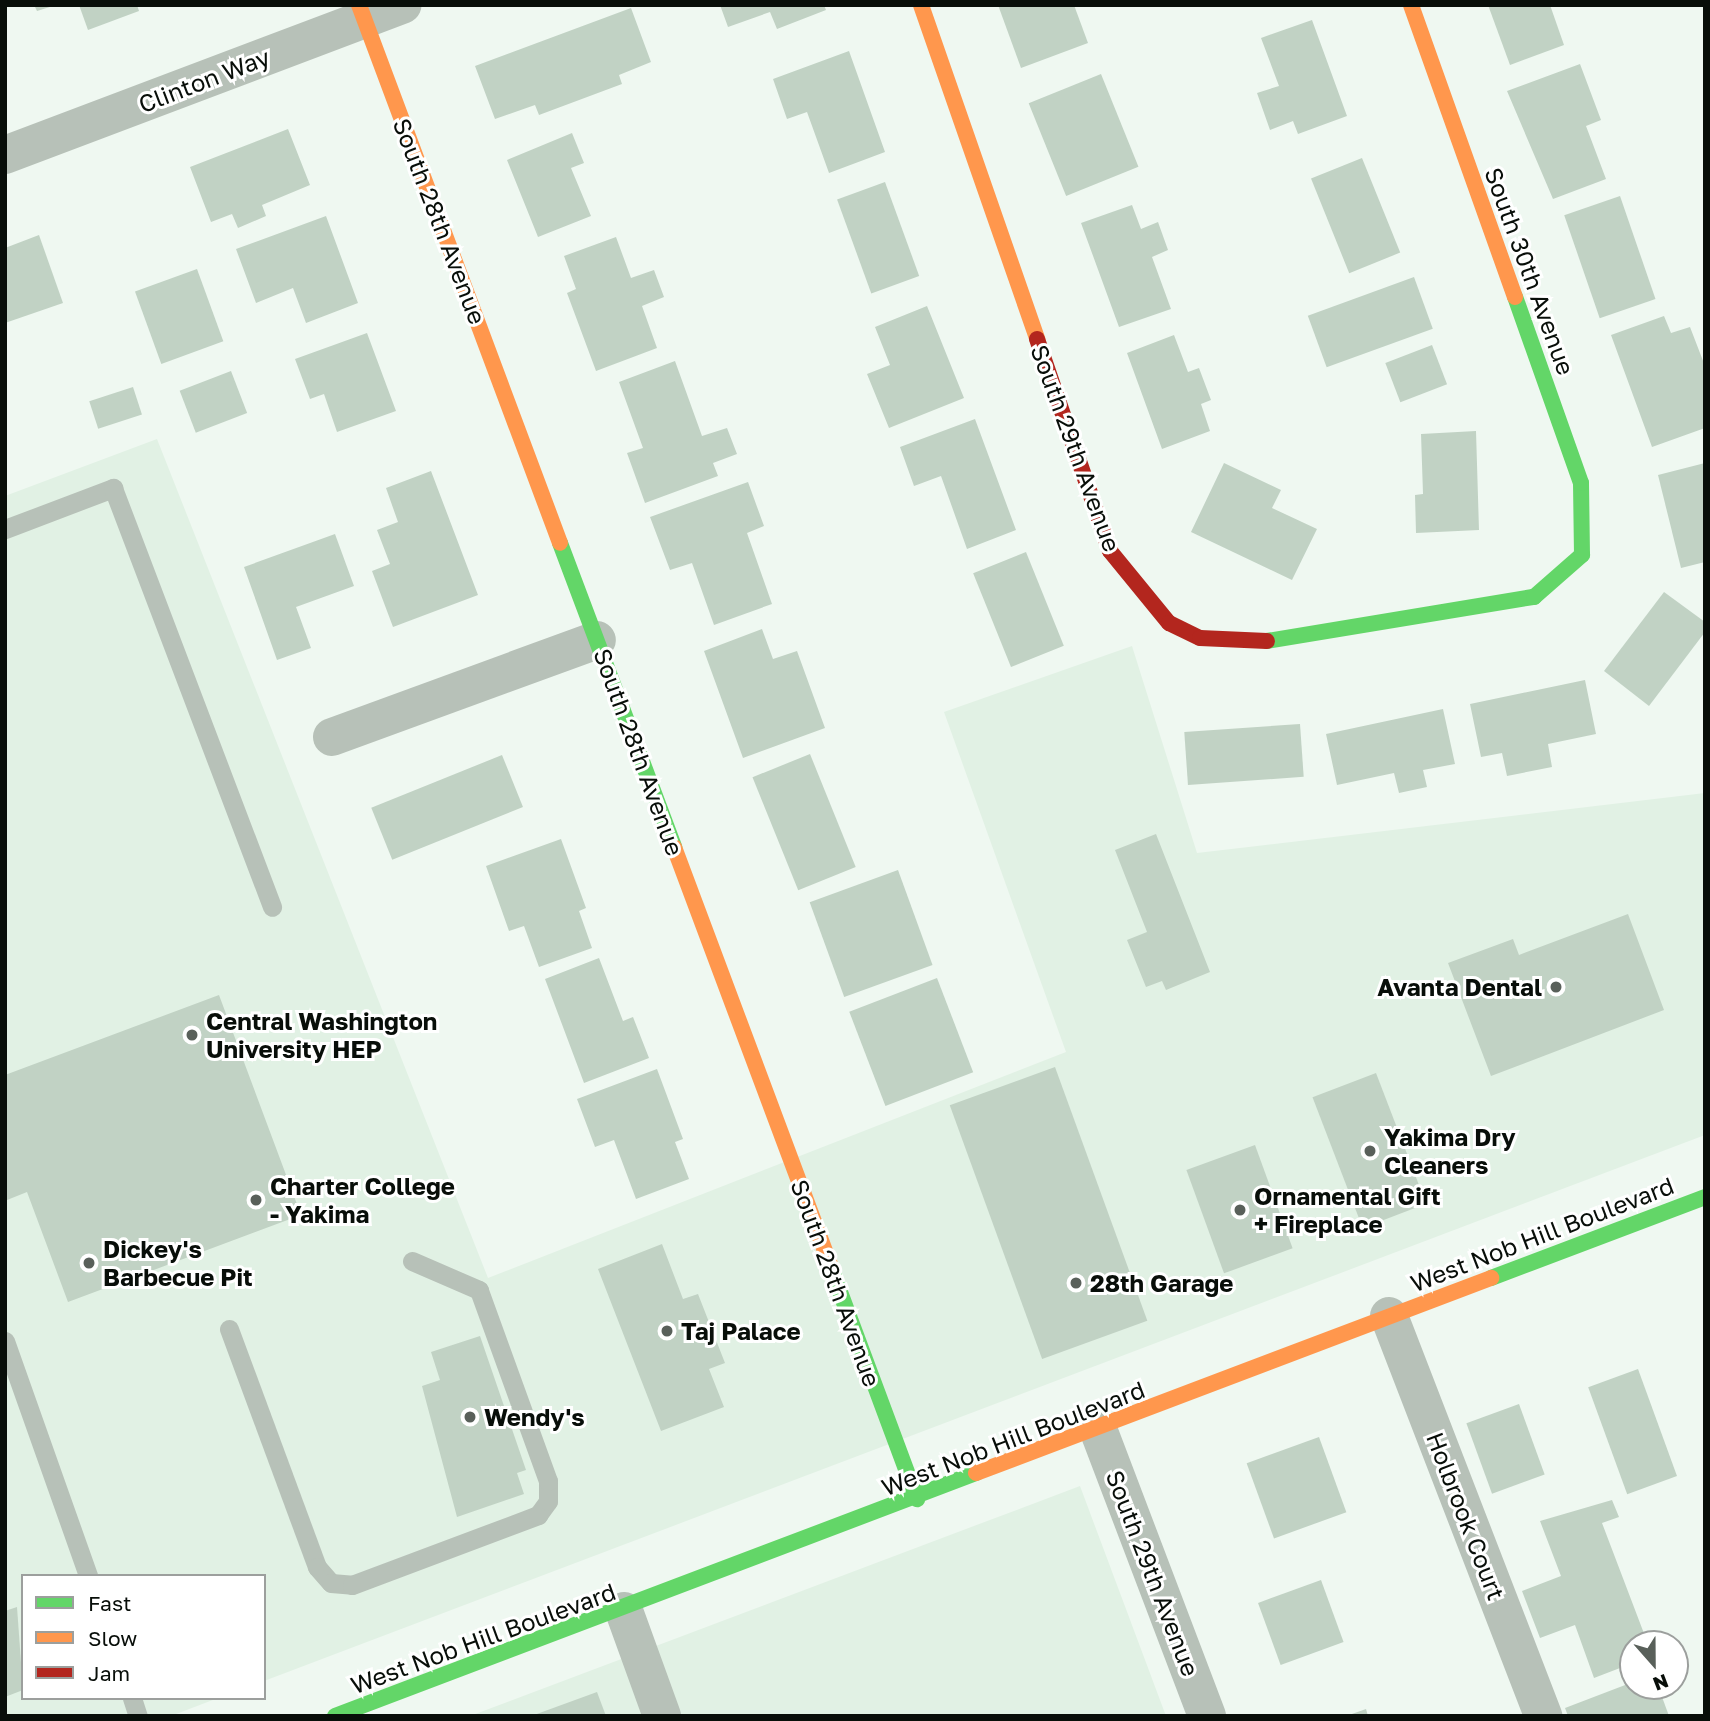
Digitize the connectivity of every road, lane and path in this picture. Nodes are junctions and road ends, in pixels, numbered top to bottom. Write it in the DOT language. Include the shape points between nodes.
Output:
graph roads {
  1 [pos="403,5"];
  2 [pos="921,5"];
  3 [pos="1411,5"];
  4 [pos="361,12"];
  5 [pos="5,155"];
  6 [pos="5,529"];
  7 [pos="1583,555"];
  8 [pos="597,640"];
  9 [pos="332,737"];
  10 [pos="272,907"];
  11 [pos="1705,1197"];
  12 [pos="412,1261"];
  13 [pos="1388,1316"];
  14 [pos="229,1329"];
  15 [pos="5,1341"];
  16 [pos="1098,1429"];
  17 [pos="917,1499"];
  18 [pos="87,1574"];
  19 [pos="624,1611"];
  20 [pos="335,1716"];
  21 [pos="662,1716"];
  22 [pos="1207,1716"];
  23 [pos="1544,1716"];
  1 -- 4 [label="street, Clinton Way"];
  2 -- 7 [label="street, South 29th Avenue" via="1110,551 1169,622 1200,638 1246,644 1534,597"];
  3 -- 7 [label="street, South 30th Avenue" via="1581,483"];
  4 -- 5 [label="street, Clinton Way"];
  4 -- 8 [label="street, South 28th Avenue"];
  6 -- 10 [label="lane" via="113,488"];
  8 -- 9 [label="street"];
  8 -- 17 [label="street, South 28th Avenue"];
  11 -- 13 [label="street, West Nob Hill Boulevard"];
  12 -- 14 [label="lane" via="479,1290 548,1480 548,1501 538,1515 352,1585 331,1583 317,1567"];
  13 -- 16 [label="street, West Nob Hill Boulevard"];
  13 -- 23 [label="street, Holbrook Court"];
  15 -- 18 [label="lane"];
  16 -- 17 [label="street, West Nob Hill Boulevard"];
  16 -- 22 [label="street, South 29th Avenue"];
  17 -- 19 [label="street, West Nob Hill Boulevard"];
  19 -- 20 [label="street, West Nob Hill Boulevard"];
  19 -- 21 [label="street"];
}
